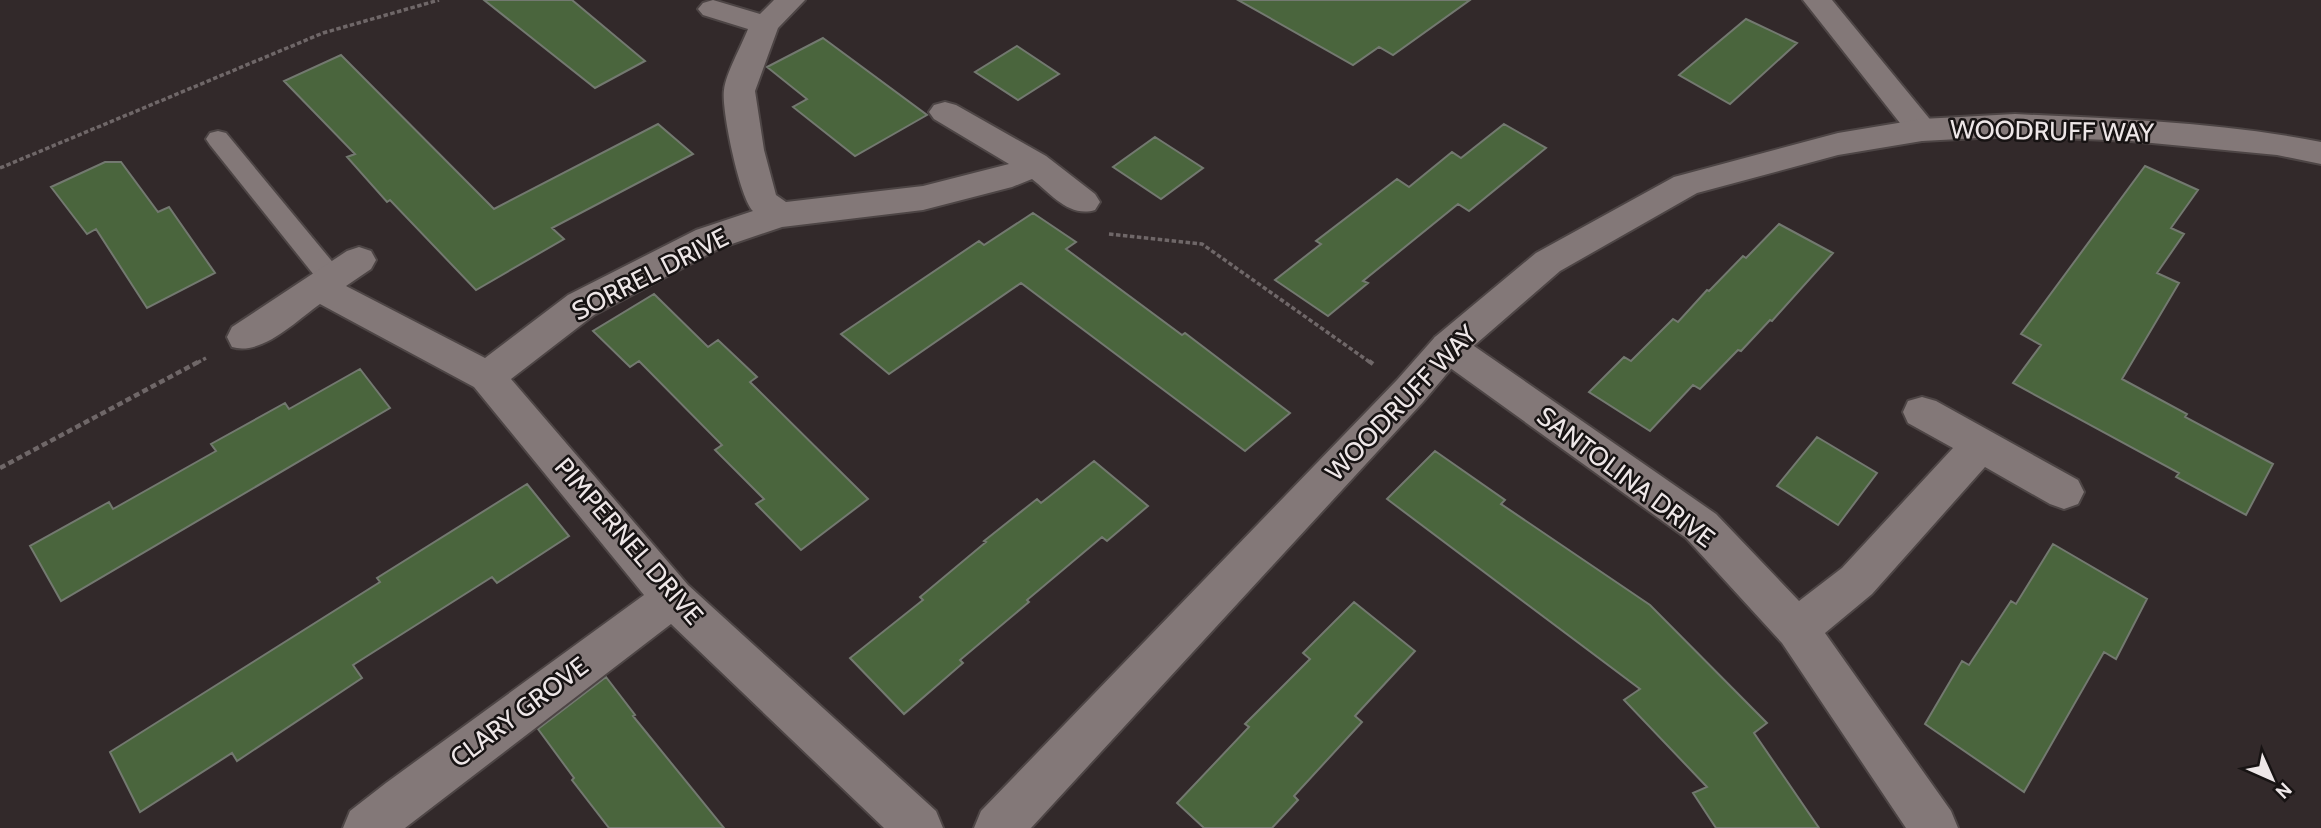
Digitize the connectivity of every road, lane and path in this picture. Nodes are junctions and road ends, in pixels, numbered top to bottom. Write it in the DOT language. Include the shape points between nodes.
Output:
graph roads {
  1 [pos="439,0"];
  2 [pos="791,0"];
  3 [pos="1817,0"];
  4 [pos="713,9"];
  5 [pos="765,25"];
  6 [pos="945,112"];
  7 [pos="1922,130"];
  8 [pos="218,139"];
  9 [pos="2321,153"];
  10 [pos="1034,164"];
  11 [pos="0,167"];
  12 [pos="1083,202"];
  13 [pos="779,215"];
  14 [pos="1098,233"];
  15 [pos="336,275"];
  16 [pos="245,337"];
  17 [pos="1448,347"];
  18 [pos="487,377"];
  19 [pos="1410,391"];
  20 [pos="1922,412"];
  21 [pos="1981,444"];
  22 [pos="0,468"];
  23 [pos="2064,492"];
  24 [pos="673,598"];
  25 [pos="1797,629"];
  26 [pos="367,828"];
  27 [pos="919,828"];
  28 [pos="998,828"];
  29 [pos="1934,828"];
  1 -- 11 [label="path" via="323,33"];
  2 -- 5 [label="street"];
  3 -- 7 [label="street"];
  4 -- 5 [label="street"];
  5 -- 13 [label="street" via="739,91 761,201"];
  6 -- 10 [label="street"];
  7 -- 9 [label="street, WOODRUFF WAY" via="2015,125 2132,130 2277,144"];
  7 -- 17 [label="street, WOODRUFF WAY" via="1838,144 1686,186 1548,262"];
  8 -- 15 [label="lane"];
  10 -- 12 [label="street"];
  10 -- 13 [label="street, SORREL DRIVE" via="1012,176 923,198"];
  13 -- 18 [label="street, SORREL DRIVE" via="708,239 581,305"];
  14 -- 19 [label="path" via="1202,244"];
  15 -- 16 [label="street"];
  15 -- 18 [label="street, PIMPERNEL DRIVE"];
  16 -- 22 [label="path"];
  17 -- 19 [label="street, WOODRUFF WAY"];
  17 -- 25 [label="street, SANTOLINA DRIVE" via="1701,526"];
  18 -- 24 [label="street, PIMPERNEL DRIVE"];
  19 -- 28 [label="street, WOODRUFF WAY"];
  20 -- 21 [label="street"];
  21 -- 23 [label="street"];
  21 -- 25 [label="street" via="1857,581"];
  24 -- 26 [label="street, CLARY GROVE"];
  24 -- 27 [label="street, PIMPERNEL DRIVE"];
  25 -- 29 [label="street, SANTOLINA DRIVE"];
}
